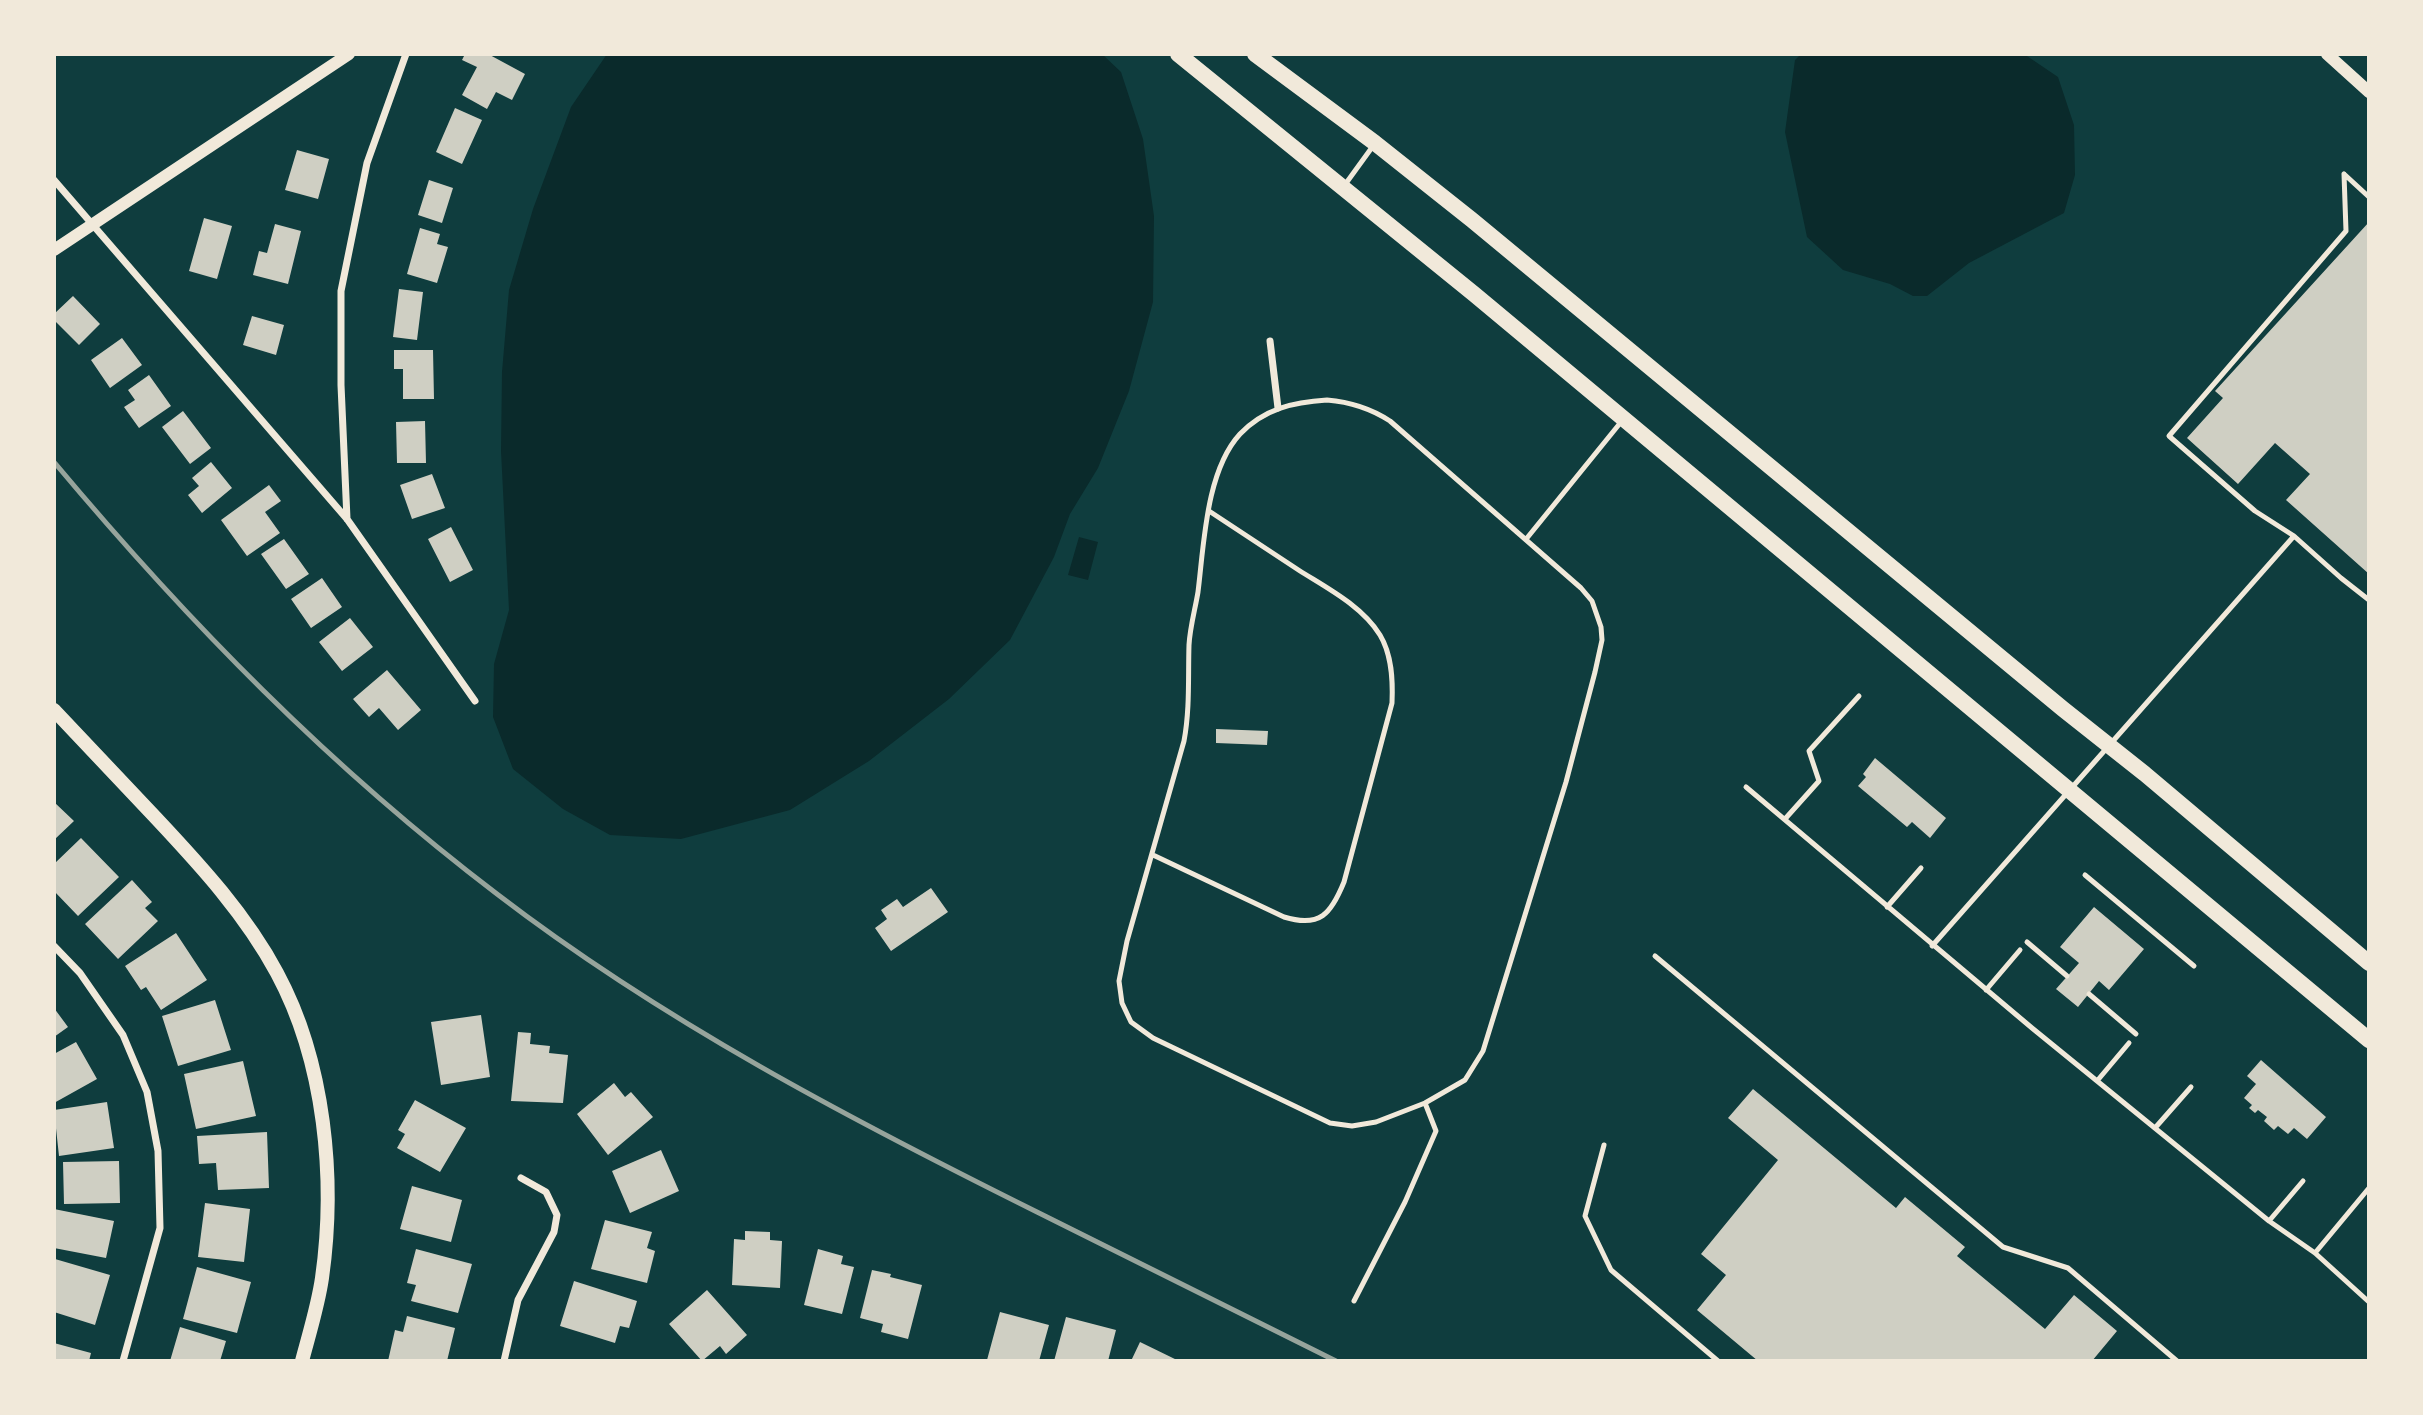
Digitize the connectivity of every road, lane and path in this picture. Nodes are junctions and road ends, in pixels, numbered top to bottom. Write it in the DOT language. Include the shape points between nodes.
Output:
graph roads {
  1 [pos="349,54"];
  2 [pos="406,54"];
  3 [pos="1178,54"];
  4 [pos="1255,54"];
  5 [pos="2327,54"];
  6 [pos="2369,92"];
  7 [pos="1375,143"];
  8 [pos="54,180"];
  9 [pos="1343,186"];
  10 [pos="2369,197"];
  11 [pos="92,225"];
  12 [pos="54,250"];
  13 [pos="1270,341"];
  14 [pos="1278,408"];
  15 [pos="1623,419"];
  16 [pos="1209,511"];
  17 [pos="347,519"];
  18 [pos="2294,536"];
  19 [pos="1527,538"];
  20 [pos="2369,600"];
  21 [pos="1859,696"];
  22 [pos="475,701"];
  23 [pos="54,710"];
  24 [pos="2109,747"];
  25 [pos="1746,787"];
  26 [pos="2069,790"];
  27 [pos="1785,819"];
  28 [pos="1153,855"];
  29 [pos="1921,868"];
  30 [pos="2085,875"];
  31 [pos="1887,907"];
  32 [pos="2027,942"];
  33 [pos="54,946"];
  34 [pos="1933,946"];
  35 [pos="2020,950"];
  36 [pos="1655,956"];
  37 [pos="2369,963"];
  38 [pos="2194,966"];
  39 [pos="2067,976"];
  40 [pos="1986,990"];
  41 [pos="2089,994"];
  42 [pos="2136,1034"];
  43 [pos="2369,1040"];
  44 [pos="2129,1043"];
  45 [pos="2097,1080"];
  46 [pos="2191,1087"];
  47 [pos="1425,1103"];
  48 [pos="2155,1128"];
  49 [pos="1604,1145"];
  50 [pos="521,1178"];
  51 [pos="2303,1181"];
  52 [pos="2369,1188"];
  53 [pos="2269,1221"];
  54 [pos="2315,1253"];
  55 [pos="1354,1301"];
  56 [pos="2369,1302"];
  57 [pos="123,1361"];
  58 [pos="302,1361"];
  59 [pos="503,1361"];
  60 [pos="1718,1361"];
  61 [pos="2177,1361"];
  1 -- 11 [label="street"];
  2 -- 17 [label="street" via="367,163 341,291"];
  3 -- 9 [label="main road"];
  4 -- 7 [label="main road"];
  5 -- 6 [label="street"];
  7 -- 9 [label="lane"];
  7 -- 24 [label="main road"];
  8 -- 11 [label="street"];
  9 -- 15 [label="main road"];
  10 -- 18 [label="lane" via="2344,174 2346,231 2169,436 2255,511"];
  11 -- 12 [label="street"];
  11 -- 17 [label="street"];
  13 -- 14 [label="street"];
  14 -- 16 [label="lane" via="1239,435 1217,475"];
  14 -- 19 [label="lane" via="1327,400 1377,412"];
  15 -- 19 [label="lane"];
  15 -- 26 [label="main road"];
  16 -- 28 [label="lane" via="1189,642 1186,730"];
  16 -- 28 [label="lane" via="1366,618 1386,649 1392,703 1344,882 1335,902 1320,918 1306,921 1284,916"];
  17 -- 22 [label="street"];
  18 -- 20 [label="lane"];
  18 -- 24 [label="lane"];
  19 -- 47 [label="lane" via="1592,601 1602,640 1566,782 1483,1051 1465,1080"];
  21 -- 27 [label="lane" via="1809,751 1819,781"];
  23 -- 58 [label="main road" via="201,866 244,921 277,973 303,1034 325,1133 328,1217 322,1280"];
  24 -- 26 [label="lane"];
  24 -- 37 [label="main road"];
  25 -- 27 [label="lane"];
  26 -- 34 [label="lane"];
  26 -- 43 [label="main road"];
  27 -- 31 [label="lane"];
  28 -- 47 [label="lane" via="1119,981 1122,1003 1134,1026 1338,1126 1376,1122"];
  29 -- 31 [label="lane"];
  30 -- 38 [label="lane"];
  31 -- 34 [label="lane"];
  32 -- 39 [label="lane"];
  33 -- 57 [label="street" via="80,973 123,1035 147,1092 158,1151 160,1228"];
  34 -- 40 [label="lane"];
  35 -- 40 [label="lane"];
  36 -- 61 [label="lane" via="2003,1247 2068,1268"];
  40 -- 45 [label="lane"];
  41 -- 42 [label="lane"];
  44 -- 45 [label="lane"];
  45 -- 48 [label="lane"];
  46 -- 48 [label="lane"];
  47 -- 55 [label="lane" via="1436,1131"];
  48 -- 53 [label="lane"];
  49 -- 60 [label="lane" via="1585,1216 1611,1270"];
  50 -- 59 [label="street" via="545,1192 557,1214 554,1232 518,1300"];
  51 -- 53 [label="lane"];
  52 -- 54 [label="lane"];
  53 -- 54 [label="lane"];
  54 -- 56 [label="lane"];
}
